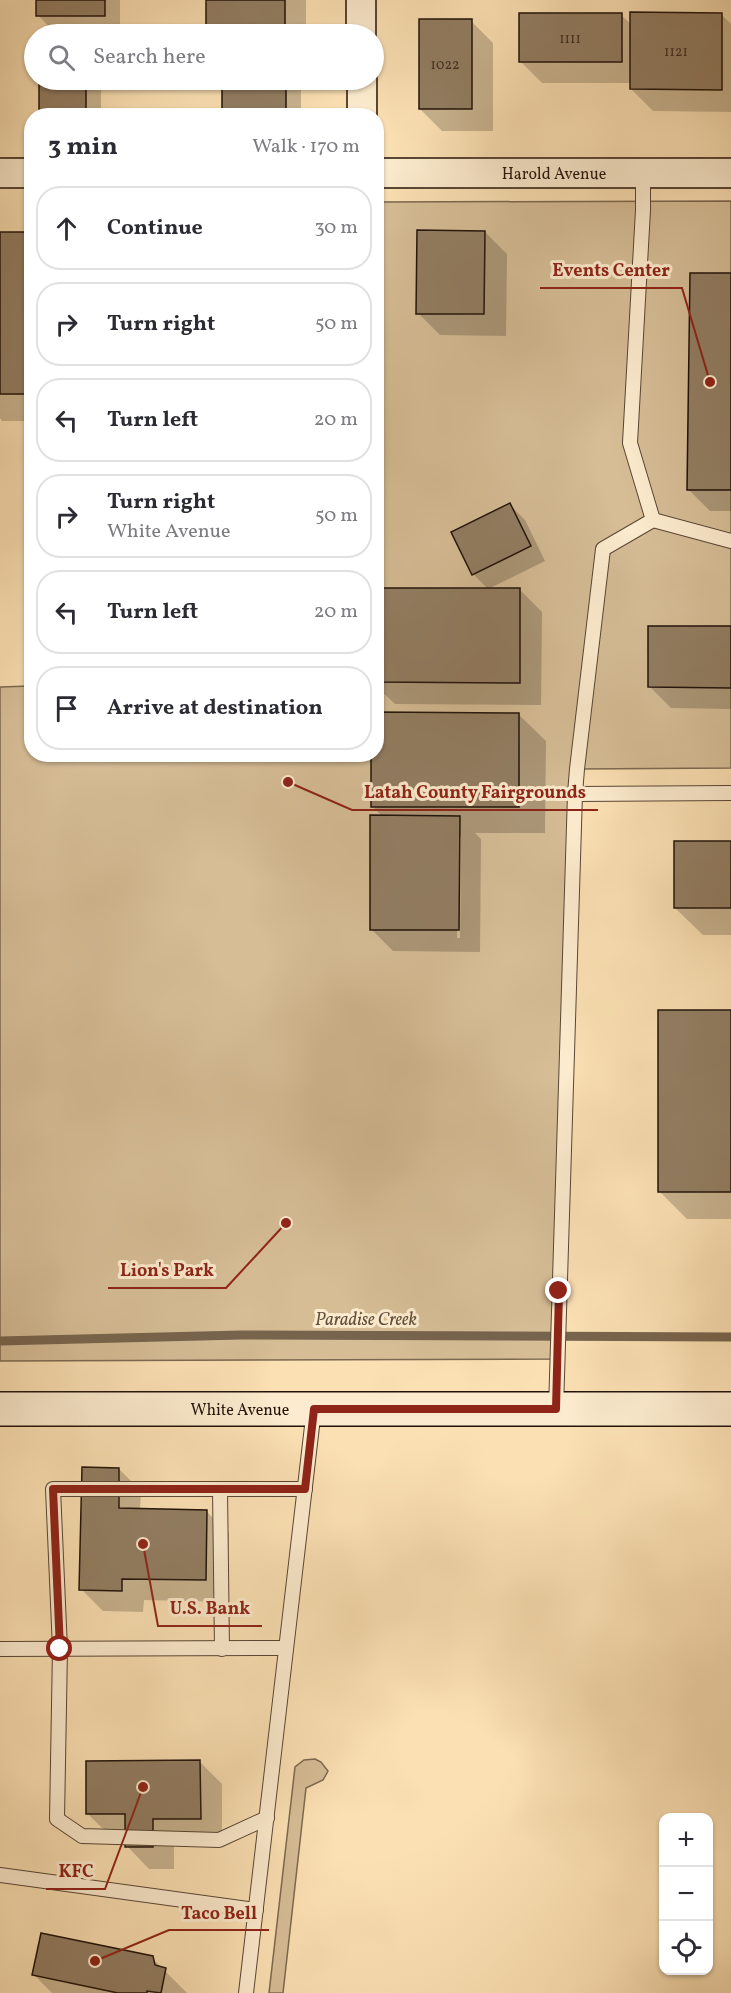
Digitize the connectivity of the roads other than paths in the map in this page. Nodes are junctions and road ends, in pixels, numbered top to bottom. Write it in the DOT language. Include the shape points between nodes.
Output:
graph roads {
  1 [pos="361,0"];
  2 [pos="361,24"];
  3 [pos="362,90"];
  4 [pos="362,108"];
  5 [pos="0,173"];
  6 [pos="24,173"];
  7 [pos="384,173"];
  8 [pos="643,173"];
  9 [pos="731,173"];
  10 [pos="653,520"];
  11 [pos="731,542"];
  12 [pos="731,793"];
  13 [pos="575,794"];
  14 [pos="0,1409"];
  15 [pos="314,1409"];
  16 [pos="556,1409"];
  17 [pos="731,1409"];
  18 [pos="220,1489"];
  19 [pos="305,1489"];
  20 [pos="286,1648"];
  21 [pos="0,1649"];
  22 [pos="60,1649"];
  23 [pos="222,1649"];
  24 [pos="267,1818"];
  25 [pos="0,1875"];
  26 [pos="256,1910"];
  27 [pos="246,1993"];
  1 -- 2 [label="street"];
  3 -- 4 [label="street"];
  5 -- 6 [label="street"];
  7 -- 8 [label="street, Harold Avenue"];
  8 -- 9 [label="street, Harold Avenue"];
  8 -- 10 [label="lane" via="630,443"];
  10 -- 11 [label="lane"];
  10 -- 13 [label="lane" via="603,549"];
  12 -- 13 [label="lane"];
  13 -- 16 [label="lane"];
  14 -- 15 [label="street, White Avenue"];
  15 -- 16 [label="street, White Avenue"];
  15 -- 19 [label="lane"];
  16 -- 17 [label="street, White Avenue"];
  18 -- 19 [label="lane"];
  18 -- 22 [label="lane" via="53,1489"];
  18 -- 23 [label="lane"];
  19 -- 20 [label="lane"];
  20 -- 23 [label="lane"];
  20 -- 24 [label="lane"];
  21 -- 22 [label="lane"];
  22 -- 23 [label="lane"];
  22 -- 24 [label="lane" via="57,1820 82,1836 219,1840"];
  24 -- 26 [label="lane"];
  25 -- 26 [label="lane"];
  26 -- 27 [label="lane"];
}
